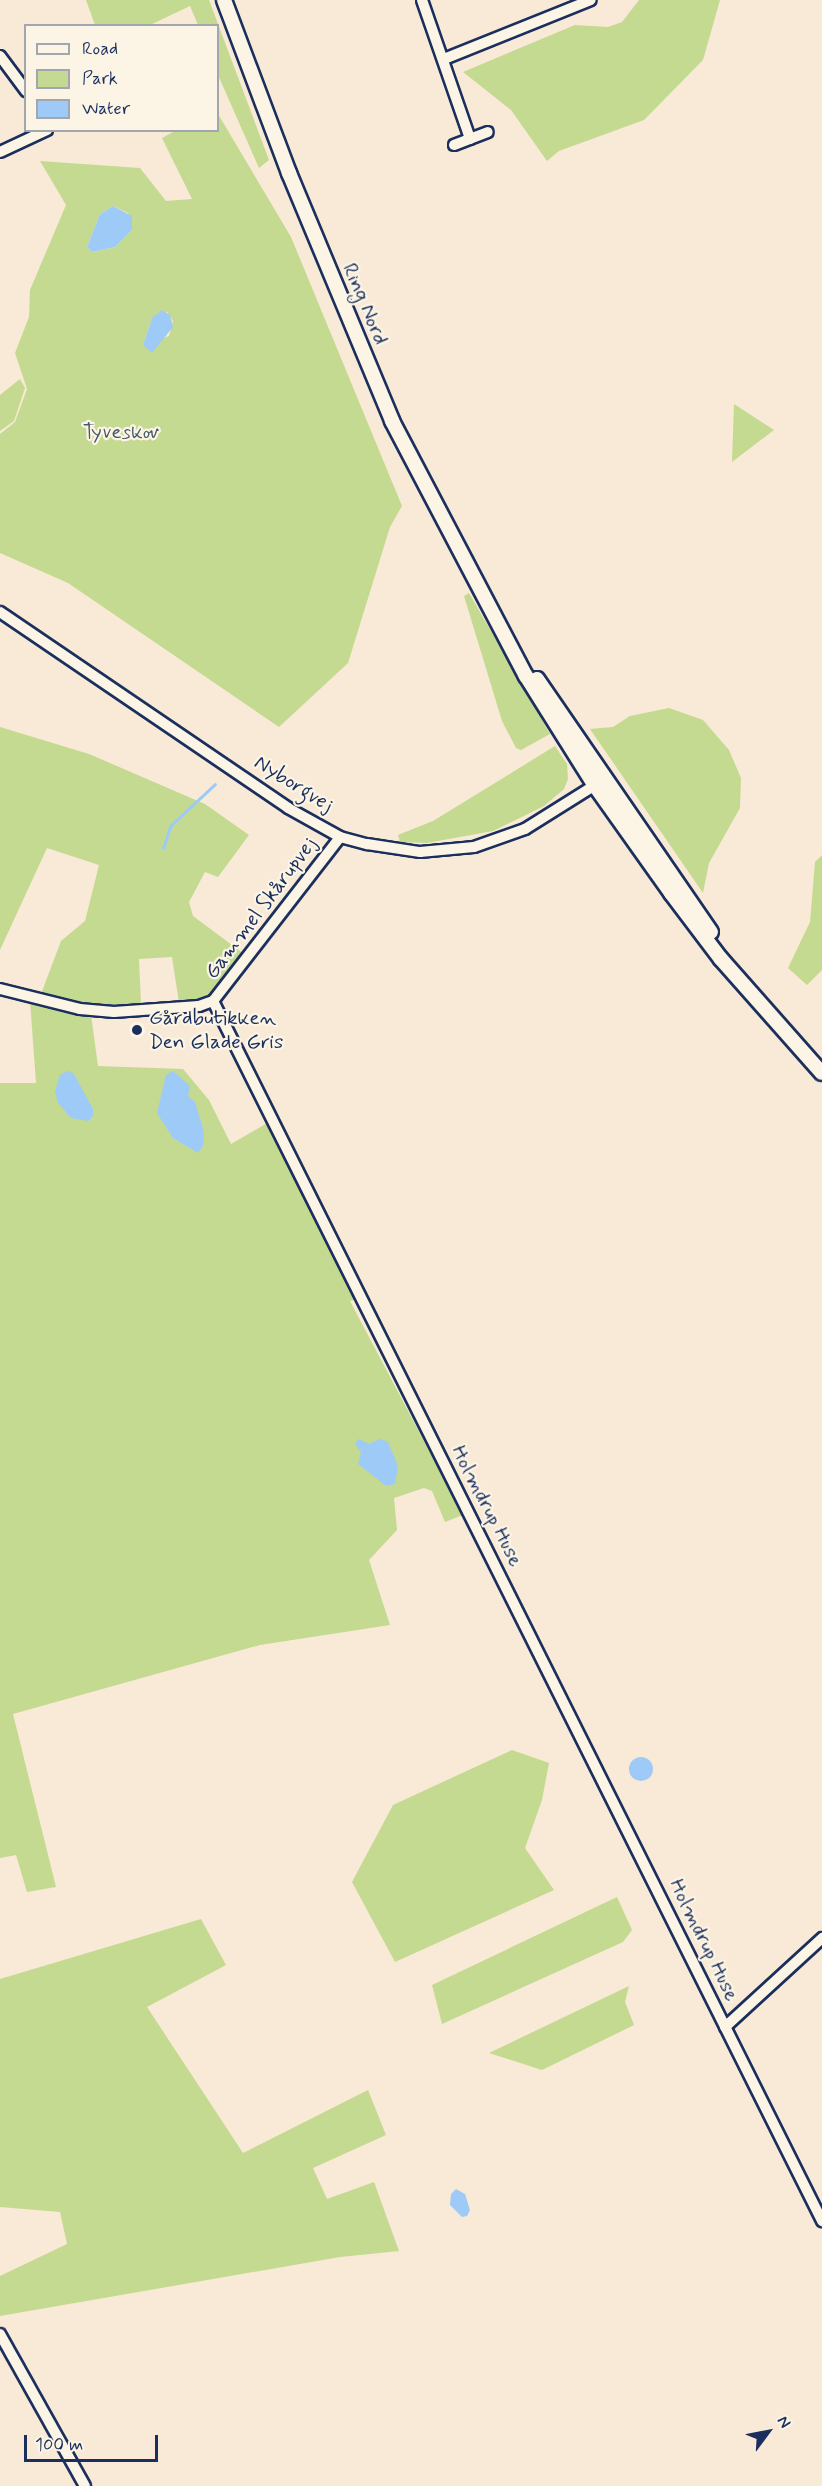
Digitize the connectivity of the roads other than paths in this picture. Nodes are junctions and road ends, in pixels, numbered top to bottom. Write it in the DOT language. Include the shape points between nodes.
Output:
graph roads {
  1 [pos="224,0"];
  2 [pos="422,0"];
  3 [pos="591,0"];
  4 [pos="0,56"];
  5 [pos="444,59"];
  6 [pos="24,88"];
  7 [pos="43,132"];
  8 [pos="489,132"];
  9 [pos="470,139"];
  10 [pos="454,146"];
  11 [pos="0,152"];
  12 [pos="0,612"];
  13 [pos="491,613"];
  14 [pos="608,777"];
  15 [pos="595,786"];
  16 [pos="340,837"];
  17 [pos="0,989"];
  18 [pos="213,1001"];
  19 [pos="767,1010"];
  20 [pos="822,1073"];
  21 [pos="822,1938"];
  22 [pos="725,2028"];
  23 [pos="822,2221"];
  24 [pos="0,2334"];
  25 [pos="85,2486"];
  1 -- 13 [label="main road, Ring Nord" via="289,173 392,421"];
  2 -- 5 [label="street"];
  3 -- 5 [label="street"];
  4 -- 6 [label="street"];
  5 -- 9 [label="street"];
  7 -- 11 [label="street"];
  8 -- 9 [label="street"];
  9 -- 10 [label="street"];
  12 -- 16 [label="street, Nyborgvej" via="288,808"];
  13 -- 14 [label="main road, Ring Nord"];
  13 -- 15 [label="main road, Ring Nord"];
  14 -- 15 [label="street, Nyborgvej"];
  14 -- 19 [label="main road"];
  15 -- 16 [label="street, Nyborgvej" via="525,829 474,847 420,852"];
  15 -- 19 [label="main road" via="714,949"];
  16 -- 18 [label="street, Gammel Skårupvej"];
  17 -- 18 [label="street, Gammel Skårupvej" via="80,1009 114,1012 200,1006"];
  18 -- 22 [label="street, Holmdrup Huse"];
  19 -- 20 [label="main road"];
  21 -- 22 [label="street, Holmdrup Huse"];
  22 -- 23 [label="street, Holmdrup Huse"];
  24 -- 25 [label="street"];
}
